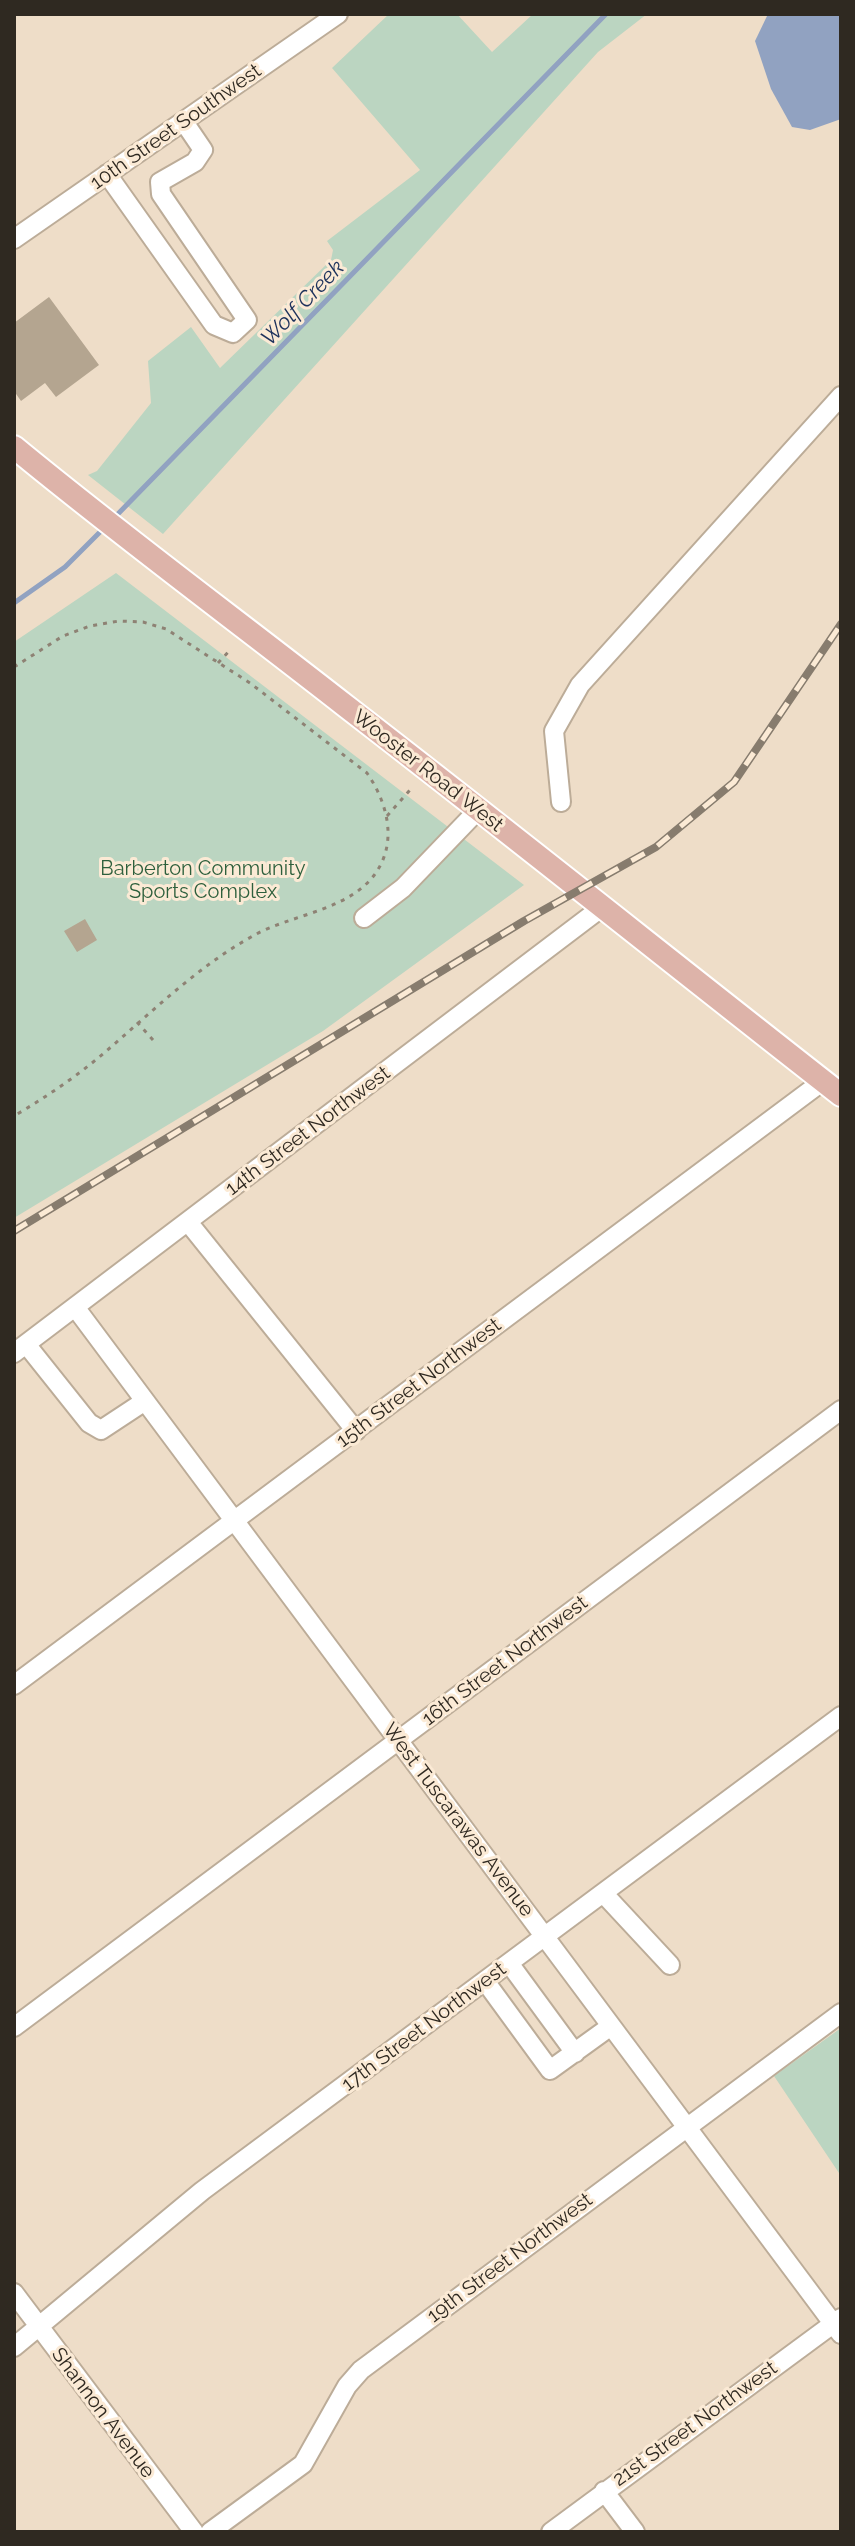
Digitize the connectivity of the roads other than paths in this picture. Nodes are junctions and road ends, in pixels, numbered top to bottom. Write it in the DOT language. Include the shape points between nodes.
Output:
graph roads {
  1 [pos="338,14"];
  2 [pos="184,122"];
  3 [pos="107,174"];
  4 [pos="14,239"];
  5 [pos="841,396"];
  6 [pos="14,447"];
  7 [pos="561,802"];
  8 [pos="478,810"];
  9 [pos="601,908"];
  10 [pos="364,918"];
  11 [pos="823,1081"];
  12 [pos="841,1095"];
  13 [pos="188,1222"];
  14 [pos="75,1307"];
  15 [pos="20,1349"];
  16 [pos="145,1401"];
  17 [pos="841,1410"];
  18 [pos="356,1431"];
  19 [pos="235,1521"];
  20 [pos="14,1685"];
  21 [pos="841,1716"];
  22 [pos="399,1741"];
  23 [pos="603,1893"];
  24 [pos="545,1936"];
  25 [pos="509,1963"];
  26 [pos="670,1965"];
  27 [pos="485,1981"];
  28 [pos="841,2013"];
  29 [pos="611,2026"];
  30 [pos="14,2027"];
  31 [pos="575,2053"];
  32 [pos="686,2128"];
  33 [pos="14,2293"];
  34 [pos="838,2325"];
  35 [pos="39,2327"];
  36 [pos="14,2347"];
  37 [pos="604,2491"];
  38 [pos="194,2532"];
  39 [pos="210,2532"];
  40 [pos="551,2532"];
  41 [pos="635,2532"];
  1 -- 2 [label="street, 10th Street Southwest"];
  2 -- 3 [label="street, 10th Street Southwest"];
  2 -- 3 [label="street" via="203,150 195,162 160,182 161,194 247,320 233,333 214,325"];
  3 -- 4 [label="street, 10th Street Southwest"];
  5 -- 7 [label="street" via="580,685 554,731"];
  6 -- 8 [label="main road, Wooster Road West"];
  8 -- 9 [label="main road, Wooster Road West"];
  8 -- 10 [label="street" via="403,888"];
  9 -- 11 [label="main road, Wooster Road West"];
  9 -- 13 [label="street, 14th Street Northwest"];
  11 -- 12 [label="main road, Wooster Road West"];
  11 -- 18 [label="street, 15th Street Northwest"];
  13 -- 14 [label="street, 14th Street Northwest"];
  13 -- 18 [label="street"];
  14 -- 15 [label="street, 14th Street Northwest"];
  14 -- 16 [label="street, West Tuscarawas Avenue"];
  15 -- 16 [label="street" via="101,1430"];
  16 -- 19 [label="street, West Tuscarawas Avenue"];
  17 -- 22 [label="street, 16th Street Northwest"];
  18 -- 19 [label="street, 15th Street Northwest"];
  19 -- 20 [label="street, 15th Street Northwest"];
  19 -- 22 [label="street, West Tuscarawas Avenue"];
  21 -- 23 [label="street, 17th Street Northwest"];
  22 -- 24 [label="street, West Tuscarawas Avenue"];
  22 -- 30 [label="street, 16th Street Northwest"];
  23 -- 24 [label="street, 17th Street Northwest"];
  23 -- 26 [label="street"];
  24 -- 25 [label="street, 17th Street Northwest"];
  24 -- 29 [label="street, West Tuscarawas Avenue"];
  25 -- 27 [label="street, 17th Street Northwest"];
  25 -- 31 [label="street"];
  27 -- 31 [label="street" via="550,2070"];
  27 -- 35 [label="street, 17th Street Northwest" via="202,2191"];
  28 -- 32 [label="street, 19th Street Northwest"];
  29 -- 31 [label="street"];
  29 -- 32 [label="street, West Tuscarawas Avenue"];
  32 -- 34 [label="street, West Tuscarawas Avenue"];
  32 -- 39 [label="street, 19th Street Northwest" via="361,2370 303,2464"];
  33 -- 35 [label="street, Shannon Avenue"];
  34 -- 37 [label="street, 21st Street Northwest"];
  35 -- 36 [label="street, 17th Street Northwest"];
  35 -- 38 [label="street, Shannon Avenue"];
  37 -- 40 [label="street, 21st Street Northwest"];
  37 -- 41 [label="street"];
}
